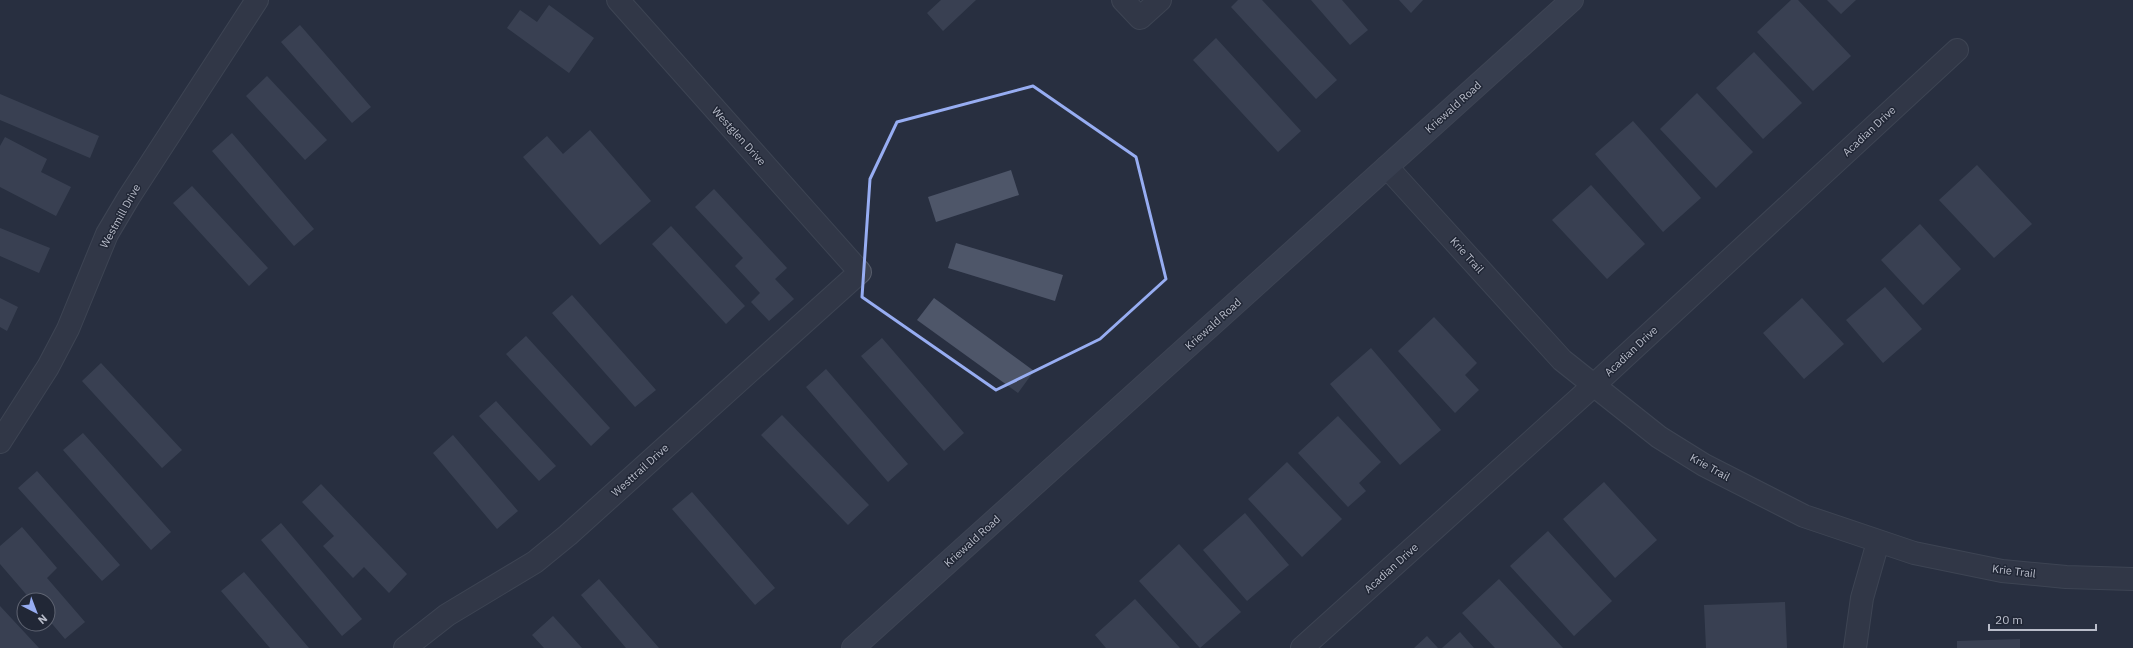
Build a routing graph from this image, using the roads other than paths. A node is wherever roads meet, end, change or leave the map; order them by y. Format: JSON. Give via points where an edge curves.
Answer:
{"nodes":[{"id":1,"x":256,"y":0,"type":"edge"},
{"id":2,"x":618,"y":0,"type":"edge"},
{"id":3,"x":1123,"y":0,"type":"edge"},
{"id":4,"x":1160,"y":0,"type":"edge"},
{"id":5,"x":1572,"y":0,"type":"edge"},
{"id":6,"x":1957,"y":50,"type":"dead end"},
{"id":7,"x":1387,"y":167,"type":"junction"},
{"id":8,"x":860,"y":272,"type":"joint"},
{"id":9,"x":1593,"y":386,"type":"junction"},
{"id":10,"x":0,"y":442,"type":"edge"},
{"id":11,"x":1878,"y":542,"type":"junction"},
{"id":12,"x":2133,"y":579,"type":"edge"},
{"id":13,"x":405,"y":648,"type":"edge"},
{"id":14,"x":853,"y":648,"type":"edge"},
{"id":15,"x":1302,"y":648,"type":"edge"},
{"id":16,"x":1855,"y":648,"type":"edge"}],
"edges":[{"from":1,"to":10,"type":"street","name":"Westmill Drive","via":[[107,234],[65,336]]},
{"from":2,"to":8,"type":"street","name":"Westglen Drive"},
{"from":3,"to":4,"type":"street","via":[[1140,18]]},
{"from":5,"to":7,"type":"street","name":"Kriewald Road"},
{"from":6,"to":9,"type":"street","name":"Acadian Drive"},
{"from":7,"to":9,"type":"street","name":"Krie Trail","via":[[1562,360]]},
{"from":7,"to":14,"type":"street","name":"Kriewald Road"},
{"from":8,"to":13,"type":"street","name":"Westtrail Drive","via":[[568,535],[535,562],[447,615]]},
{"from":9,"to":11,"type":"street","name":"Krie Trail","via":[[1659,437],[1704,465],[1804,516]]},
{"from":9,"to":15,"type":"street","name":"Acadian Drive"},
{"from":11,"to":12,"type":"street","name":"Krie Trail","via":[[1914,553],[2002,571],[2066,577]]},
{"from":11,"to":16,"type":"street","via":[[1862,598]]}]}
